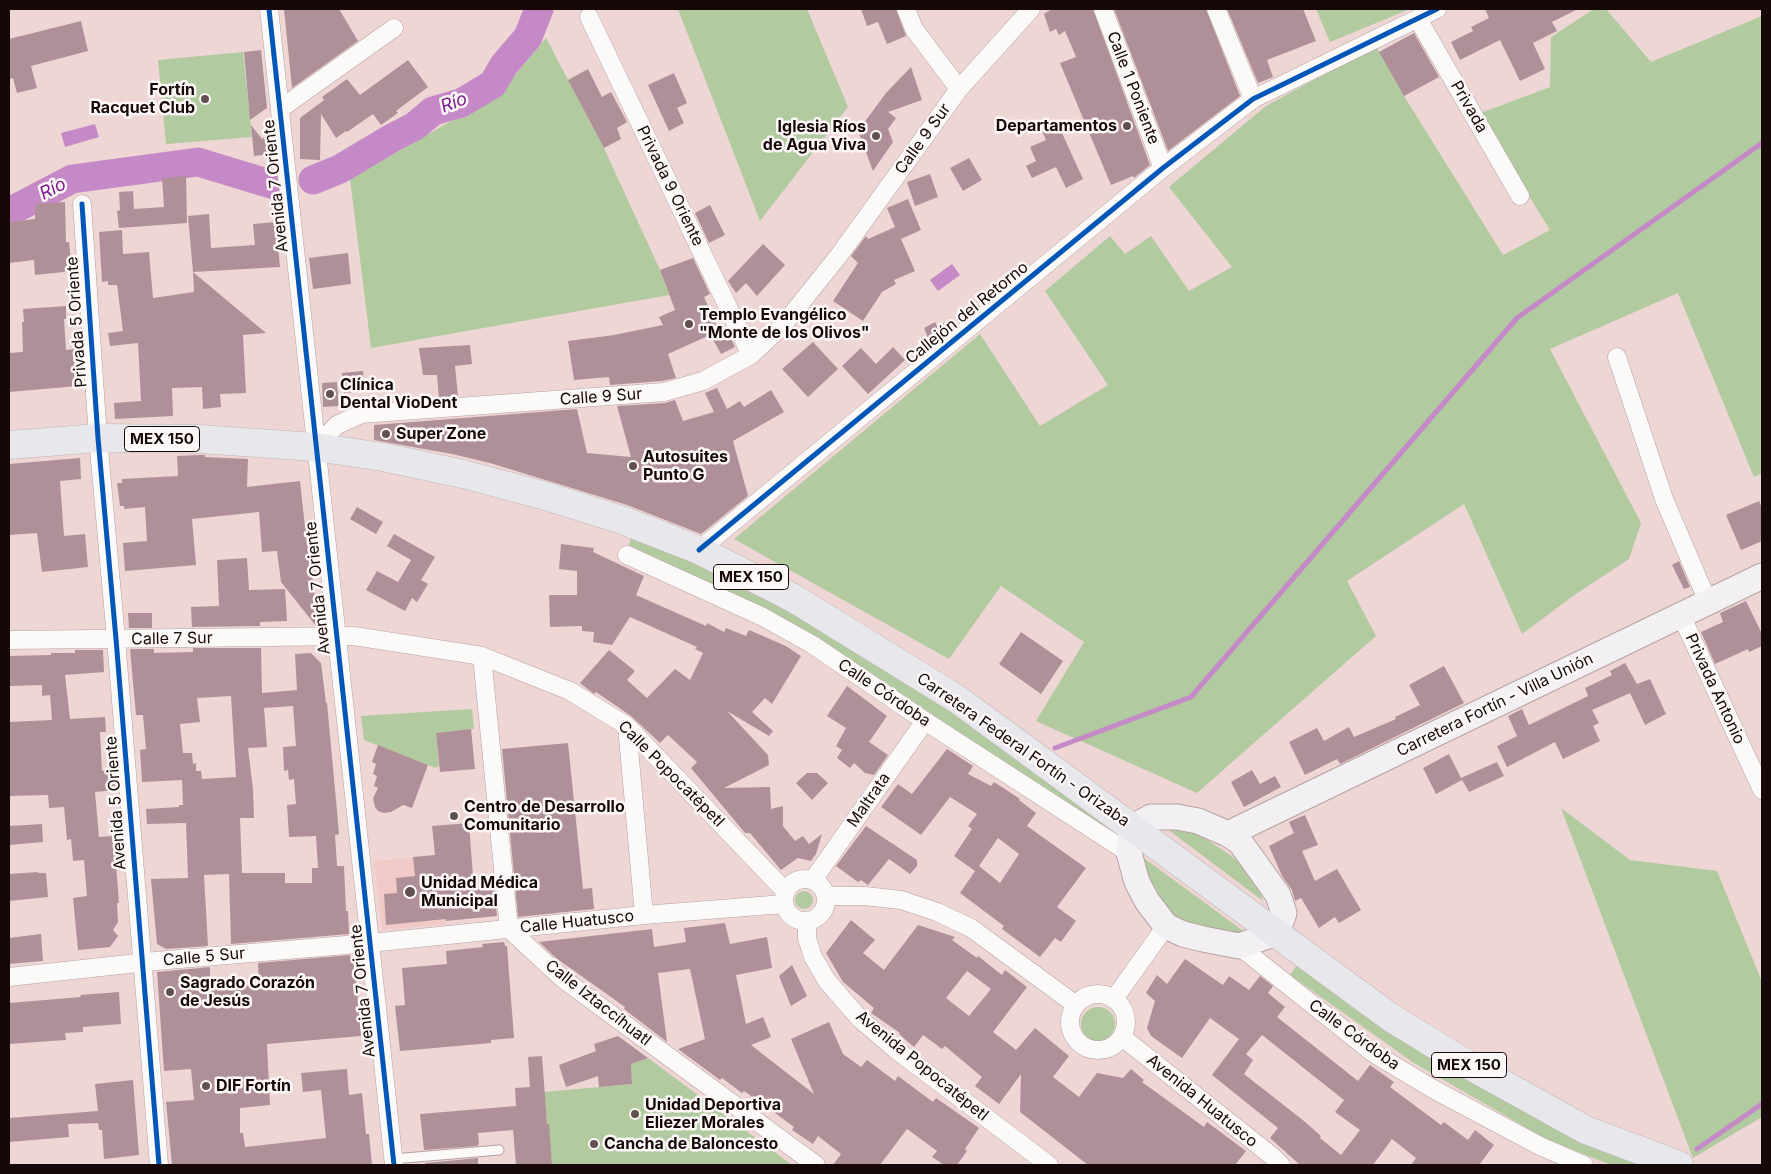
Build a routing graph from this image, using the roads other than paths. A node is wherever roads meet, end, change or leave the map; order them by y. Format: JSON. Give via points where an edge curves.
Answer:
{"nodes":[{"id":1,"x":268,"y":9,"type":"edge"},
{"id":2,"x":906,"y":9,"type":"edge"},
{"id":3,"x":1031,"y":9,"type":"edge"},
{"id":4,"x":1103,"y":9,"type":"edge"},
{"id":5,"x":1216,"y":9,"type":"edge"},
{"id":6,"x":1438,"y":9,"type":"edge"},
{"id":7,"x":589,"y":17,"type":"dead end"},
{"id":8,"x":1418,"y":18,"type":"junction"},
{"id":9,"x":394,"y":28,"type":"dead end"},
{"id":10,"x":959,"y":89,"type":"junction"},
{"id":11,"x":1253,"y":99,"type":"junction"},
{"id":12,"x":280,"y":109,"type":"junction"},
{"id":13,"x":1163,"y":168,"type":"junction"},
{"id":14,"x":1520,"y":196,"type":"dead end"},
{"id":15,"x":82,"y":204,"type":"dead end"},
{"id":16,"x":751,"y":355,"type":"junction"},
{"id":17,"x":1617,"y":357,"type":"dead end"},
{"id":18,"x":98,"y":438,"type":"junction"},
{"id":19,"x":9,"y":445,"type":"edge"},
{"id":20,"x":315,"y":446,"type":"junction"},
{"id":21,"x":699,"y":550,"type":"junction"},
{"id":22,"x":628,"y":555,"type":"dead end"},
{"id":23,"x":1762,"y":576,"type":"edge"},
{"id":24,"x":1708,"y":602,"type":"junction"},
{"id":25,"x":1681,"y":615,"type":"junction"},
{"id":26,"x":336,"y":636,"type":"junction"},
{"id":27,"x":116,"y":639,"type":"junction"},
{"id":28,"x":9,"y":640,"type":"edge"},
{"id":29,"x":482,"y":656,"type":"junction"},
{"id":30,"x":925,"y":721,"type":"junction"},
{"id":31,"x":627,"y":726,"type":"junction"},
{"id":32,"x":1762,"y":790,"type":"edge"},
{"id":33,"x":1133,"y":827,"type":"junction"},
{"id":34,"x":1228,"y":834,"type":"junction"},
{"id":35,"x":1129,"y":853,"type":"junction"},
{"id":36,"x":813,"y":880,"type":"junction"},
{"id":37,"x":827,"y":896,"type":"junction"},
{"id":38,"x":785,"y":898,"type":"junction"},
{"id":39,"x":644,"y":915,"type":"junction"},
{"id":40,"x":807,"y":921,"type":"junction"},
{"id":41,"x":1166,"y":926,"type":"junction"},
{"id":42,"x":509,"y":929,"type":"junction"},
{"id":43,"x":1277,"y":933,"type":"junction"},
{"id":44,"x":370,"y":943,"type":"junction"},
{"id":45,"x":1239,"y":946,"type":"junction"},
{"id":46,"x":142,"y":963,"type":"junction"},
{"id":47,"x":9,"y":977,"type":"edge"},
{"id":48,"x":1114,"y":999,"type":"junction"},
{"id":49,"x":1076,"y":1005,"type":"junction"},
{"id":50,"x":1122,"y":1037,"type":"junction"},
{"id":51,"x":499,"y":1150,"type":"dead end"},
{"id":52,"x":394,"y":1162,"type":"edge"},
{"id":53,"x":159,"y":1165,"type":"edge"},
{"id":54,"x":816,"y":1165,"type":"edge"},
{"id":55,"x":1049,"y":1165,"type":"edge"},
{"id":56,"x":1281,"y":1165,"type":"edge"},
{"id":57,"x":1584,"y":1165,"type":"edge"},
{"id":58,"x":1679,"y":1165,"type":"edge"}],
"edges":[{"from":1,"to":12,"type":"street","name":"Avenida 7 Oriente"},
{"from":2,"to":10,"type":"street","via":[[914,29]]},
{"from":3,"to":10,"type":"street","name":"Calle 9 Sur"},
{"from":4,"to":13,"type":"street","name":"Calle 1 Poniente"},
{"from":5,"to":11,"type":"street"},
{"from":6,"to":8,"type":"street","name":"Callejón del Retorno"},
{"from":7,"to":16,"type":"street","name":"Privada 9 Oriente"},
{"from":8,"to":11,"type":"street","name":"Callejón del Retorno"},
{"from":8,"to":14,"type":"street","name":"Privada"},
{"from":9,"to":12,"type":"street"},
{"from":10,"to":16,"type":"street","name":"Calle 9 Sur","via":[[834,262],[784,324]]},
{"from":11,"to":13,"type":"street","name":"Callejón del Retorno"},
{"from":12,"to":20,"type":"street","name":"Avenida 7 Oriente"},
{"from":13,"to":21,"type":"street","name":"Callejón del Retorno"},
{"from":15,"to":18,"type":"street","name":"Privada 5 Oriente"},
{"from":16,"to":20,"type":"street","name":"Calle 9 Sur","via":[[703,381],[664,392],[361,414],[337,425]]},
{"from":17,"to":24,"type":"street","via":[[1664,499]]},
{"from":18,"to":19,"type":"main road","number":"MEX 150"},
{"from":18,"to":20,"type":"main road","number":"MEX 150","via":[[200,439]]},
{"from":18,"to":27,"type":"street","name":"Avenida 5 Oriente"},
{"from":20,"to":21,"type":"main road","name":"Carretera Federal Fortín - Orizaba","number":"MEX 150","via":[[463,474],[542,495],[622,520]]},
{"from":20,"to":26,"type":"street","name":"Avenida 7 Oriente"},
{"from":21,"to":33,"type":"main road","name":"Carretera Federal Fortín - Orizaba","number":"MEX 150","via":[[795,599],[957,699]]},
{"from":22,"to":30,"type":"street","name":"Calle Córdoba","via":[[763,617],[813,645]]},
{"from":23,"to":24,"type":"main road","name":"Carretera Fortín - Villa Unión"},
{"from":24,"to":25,"type":"main road","name":"Carretera Fortín - Villa Unión"},
{"from":25,"to":32,"type":"street","name":"Privada Antonio"},
{"from":25,"to":34,"type":"main road","name":"Carretera Fortín - Villa Unión"},
{"from":26,"to":27,"type":"street","name":"Calle 7 Sur"},
{"from":26,"to":29,"type":"street","name":"Calle Popocatépetl"},
{"from":26,"to":44,"type":"street","name":"Avenida 7 Oriente"},
{"from":27,"to":28,"type":"street","name":"Calle 7 Sur"},
{"from":27,"to":46,"type":"street","name":"Avenida 5 Oriente"},
{"from":29,"to":31,"type":"street","name":"Calle Popocatépetl","via":[[570,691]]},
{"from":29,"to":42,"type":"street"},
{"from":30,"to":35,"type":"street","name":"Calle Córdoba"},
{"from":30,"to":36,"type":"street","name":"Maltrata"},
{"from":31,"to":38,"type":"street","name":"Calle Popocatépetl"},
{"from":31,"to":39,"type":"street"},
{"from":33,"to":34,"type":"main road","via":[[1152,817],[1177,817],[1198,821]]},
{"from":33,"to":35,"type":"main road"},
{"from":33,"to":43,"type":"main road","name":"Carretera Federal Fortín - Orizaba","number":"MEX 150"},
{"from":34,"to":43,"type":"main road","via":[[1240,842],[1278,895],[1284,913]]},
{"from":35,"to":41,"type":"main road","via":[[1137,882]]},
{"from":36,"to":37,"type":"street","via":[[822,886]]},
{"from":36,"to":38,"type":"street","via":[[806,878],[794,882]]},
{"from":37,"to":40,"type":"street","via":[[820,916]]},
{"from":37,"to":49,"type":"street","via":[[901,900],[937,912],[971,928]]},
{"from":38,"to":39,"type":"street","name":"Calle Huatusco"},
{"from":38,"to":40,"type":"street","via":[[786,910],[795,919]]},
{"from":39,"to":42,"type":"street","name":"Calle Huatusco"},
{"from":40,"to":55,"type":"street","name":"Avenida Popocatépetl","via":[[807,938],[813,958],[827,981],[860,1020]]},
{"from":41,"to":45,"type":"main road","via":[[1183,934]]},
{"from":41,"to":48,"type":"street"},
{"from":42,"to":44,"type":"street","name":"Calle Huatusco"},
{"from":42,"to":54,"type":"street","name":"Calle Iztaccíhuatl","via":[[563,979]]},
{"from":43,"to":45,"type":"main road"},
{"from":43,"to":58,"type":"main road","name":"Carretera Federal Fortín - Orizaba","number":"MEX 150","via":[[1390,1017],[1465,1063],[1586,1130]]},
{"from":44,"to":46,"type":"street","name":"Calle 5 Sur"},
{"from":44,"to":52,"type":"street","name":"Avenida 7 Oriente"},
{"from":45,"to":57,"type":"street","name":"Calle Córdoba","via":[[1373,1053],[1540,1146]]},
{"from":46,"to":47,"type":"street","name":"Calle 5 Sur"},
{"from":46,"to":53,"type":"street","name":"Avenida 5 Oriente"},
{"from":48,"to":49,"type":"street","via":[[1106,995],[1090,996]]},
{"from":48,"to":50,"type":"street","via":[[1120,1004],[1126,1020]]},
{"from":49,"to":50,"type":"street","via":[[1070,1022],[1082,1046],[1100,1050],[1109,1048]]},
{"from":50,"to":56,"type":"street","name":"Avenida Huatusco"},
{"from":51,"to":52,"type":"lane"}]}
